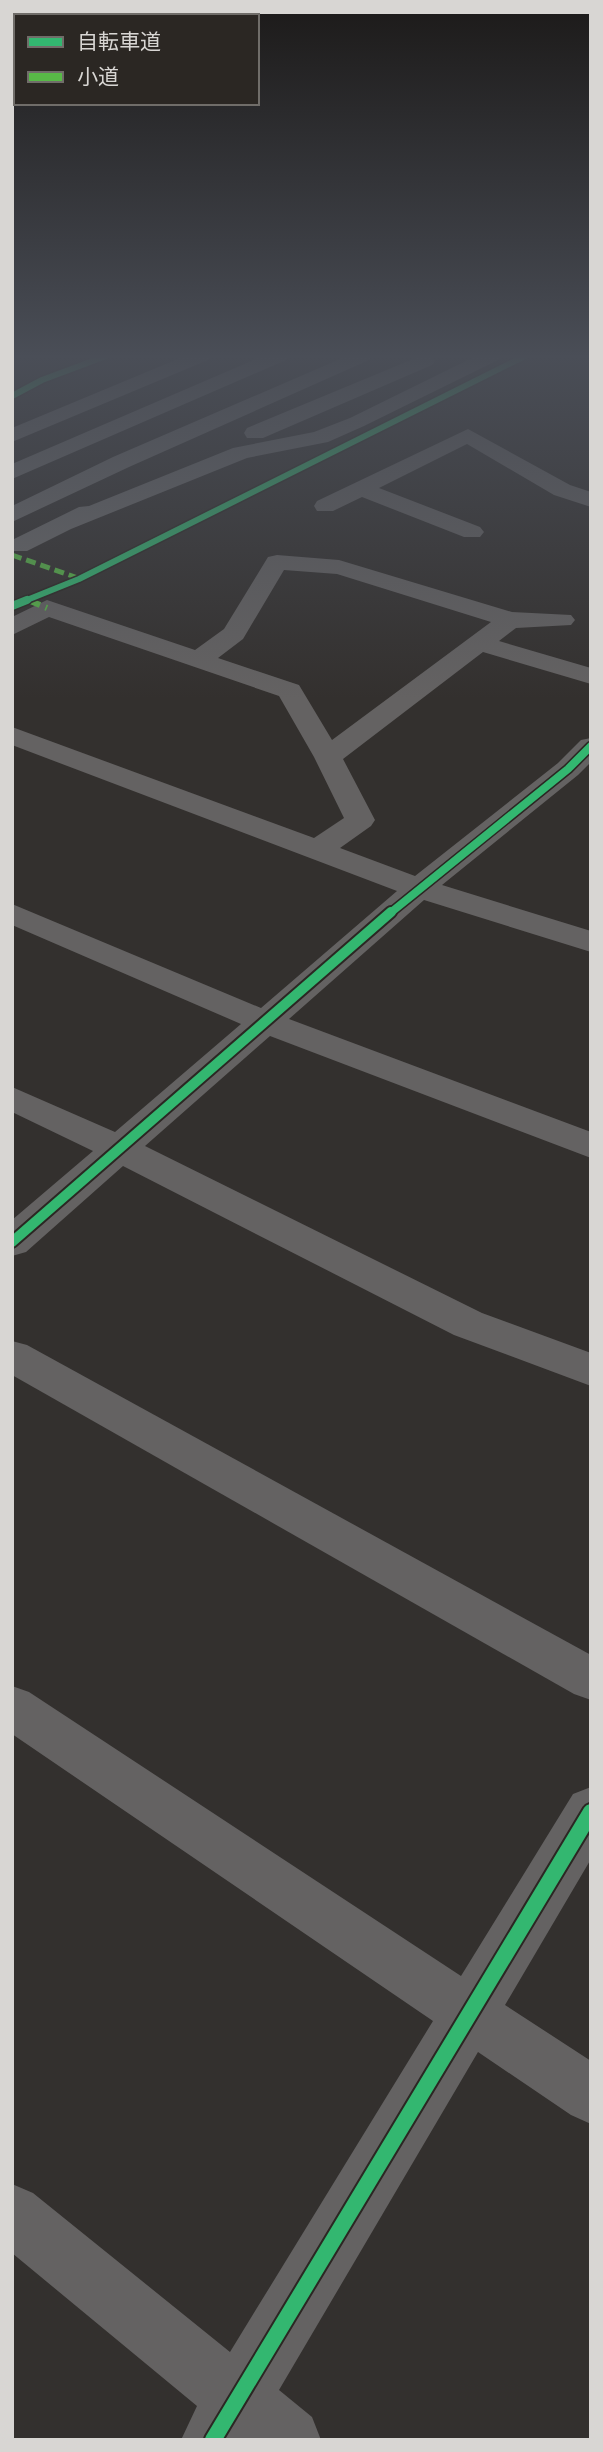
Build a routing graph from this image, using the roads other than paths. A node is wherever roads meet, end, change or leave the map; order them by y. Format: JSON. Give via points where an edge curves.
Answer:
{"nodes":[{"id":1,"x":104,"y":470,"type":"edge"},
{"id":2,"x":174,"y":470,"type":"edge"},
{"id":3,"x":198,"y":470,"type":"edge"},
{"id":4,"x":396,"y":470,"type":"edge"},
{"id":5,"x":529,"y":470,"type":"edge"},
{"id":6,"x":360,"y":488,"type":"junction"},
{"id":7,"x":591,"y":500,"type":"edge"},
{"id":8,"x":325,"y":506,"type":"dead end"},
{"id":9,"x":12,"y":515,"type":"edge"},
{"id":10,"x":472,"y":521,"type":"dead end"},
{"id":11,"x":63,"y":524,"type":"junction"},
{"id":12,"x":19,"y":546,"type":"dead end"},
{"id":13,"x":510,"y":620,"type":"junction"},
{"id":14,"x":562,"y":620,"type":"dead end"},
{"id":15,"x":12,"y":627,"type":"edge"},
{"id":16,"x":479,"y":643,"type":"junction"},
{"id":17,"x":199,"y":659,"type":"junction"},
{"id":18,"x":591,"y":676,"type":"edge"},
{"id":19,"x":12,"y":735,"type":"edge"},
{"id":20,"x":591,"y":746,"type":"edge"},
{"id":21,"x":328,"y":757,"type":"junction"},
{"id":22,"x":317,"y":850,"type":"junction"},
{"id":23,"x":419,"y":888,"type":"junction"},
{"id":24,"x":12,"y":913,"type":"edge"},
{"id":25,"x":591,"y":942,"type":"edge"},
{"id":26,"x":265,"y":1022,"type":"junction"},
{"id":27,"x":12,"y":1098,"type":"edge"},
{"id":28,"x":591,"y":1146,"type":"edge"},
{"id":29,"x":120,"y":1149,"type":"junction"},
{"id":30,"x":12,"y":1242,"type":"edge"},
{"id":31,"x":12,"y":1356,"type":"edge"},
{"id":32,"x":591,"y":1370,"type":"edge"},
{"id":33,"x":591,"y":1679,"type":"edge"},
{"id":34,"x":12,"y":1707,"type":"edge"},
{"id":35,"x":591,"y":1811,"type":"edge"},
{"id":36,"x":469,"y":2014,"type":"junction"},
{"id":37,"x":591,"y":2095,"type":"edge"},
{"id":38,"x":12,"y":2214,"type":"edge"},
{"id":39,"x":225,"y":2419,"type":"edge"},
{"id":40,"x":289,"y":2440,"type":"edge"}],
"edges":[{"from":1,"to":9,"type":"highway"},
{"from":2,"to":11,"type":"highway"},
{"from":3,"to":11,"type":"highway"},
{"from":4,"to":6,"type":"street"},
{"from":5,"to":7,"type":"street"},
{"from":6,"to":8,"type":"street"},
{"from":6,"to":10,"type":"street","via":[[447,522]]},
{"from":11,"to":12,"type":"highway"},
{"from":13,"to":14,"type":"street"},
{"from":13,"to":16,"type":"street"},
{"from":13,"to":17,"type":"street","via":[[340,567],[277,562],[234,634]]},
{"from":15,"to":17,"type":"street","via":[[47,608]]},
{"from":16,"to":18,"type":"street"},
{"from":16,"to":21,"type":"street"},
{"from":17,"to":21,"type":"street","via":[[289,691]]},
{"from":19,"to":22,"type":"street"},
{"from":20,"to":23,"type":"street"},
{"from":21,"to":22,"type":"street","via":[[360,820]]},
{"from":22,"to":23,"type":"street"},
{"from":23,"to":25,"type":"street"},
{"from":23,"to":26,"type":"street"},
{"from":24,"to":26,"type":"street"},
{"from":26,"to":28,"type":"street"},
{"from":26,"to":29,"type":"street"},
{"from":27,"to":29,"type":"street"},
{"from":29,"to":30,"type":"street"},
{"from":29,"to":32,"type":"street","via":[[468,1324]]},
{"from":31,"to":33,"type":"street"},
{"from":34,"to":36,"type":"street"},
{"from":35,"to":36,"type":"street"},
{"from":36,"to":37,"type":"street"},
{"from":36,"to":39,"type":"street"},
{"from":38,"to":39,"type":"street"},
{"from":39,"to":40,"type":"street"}]}
